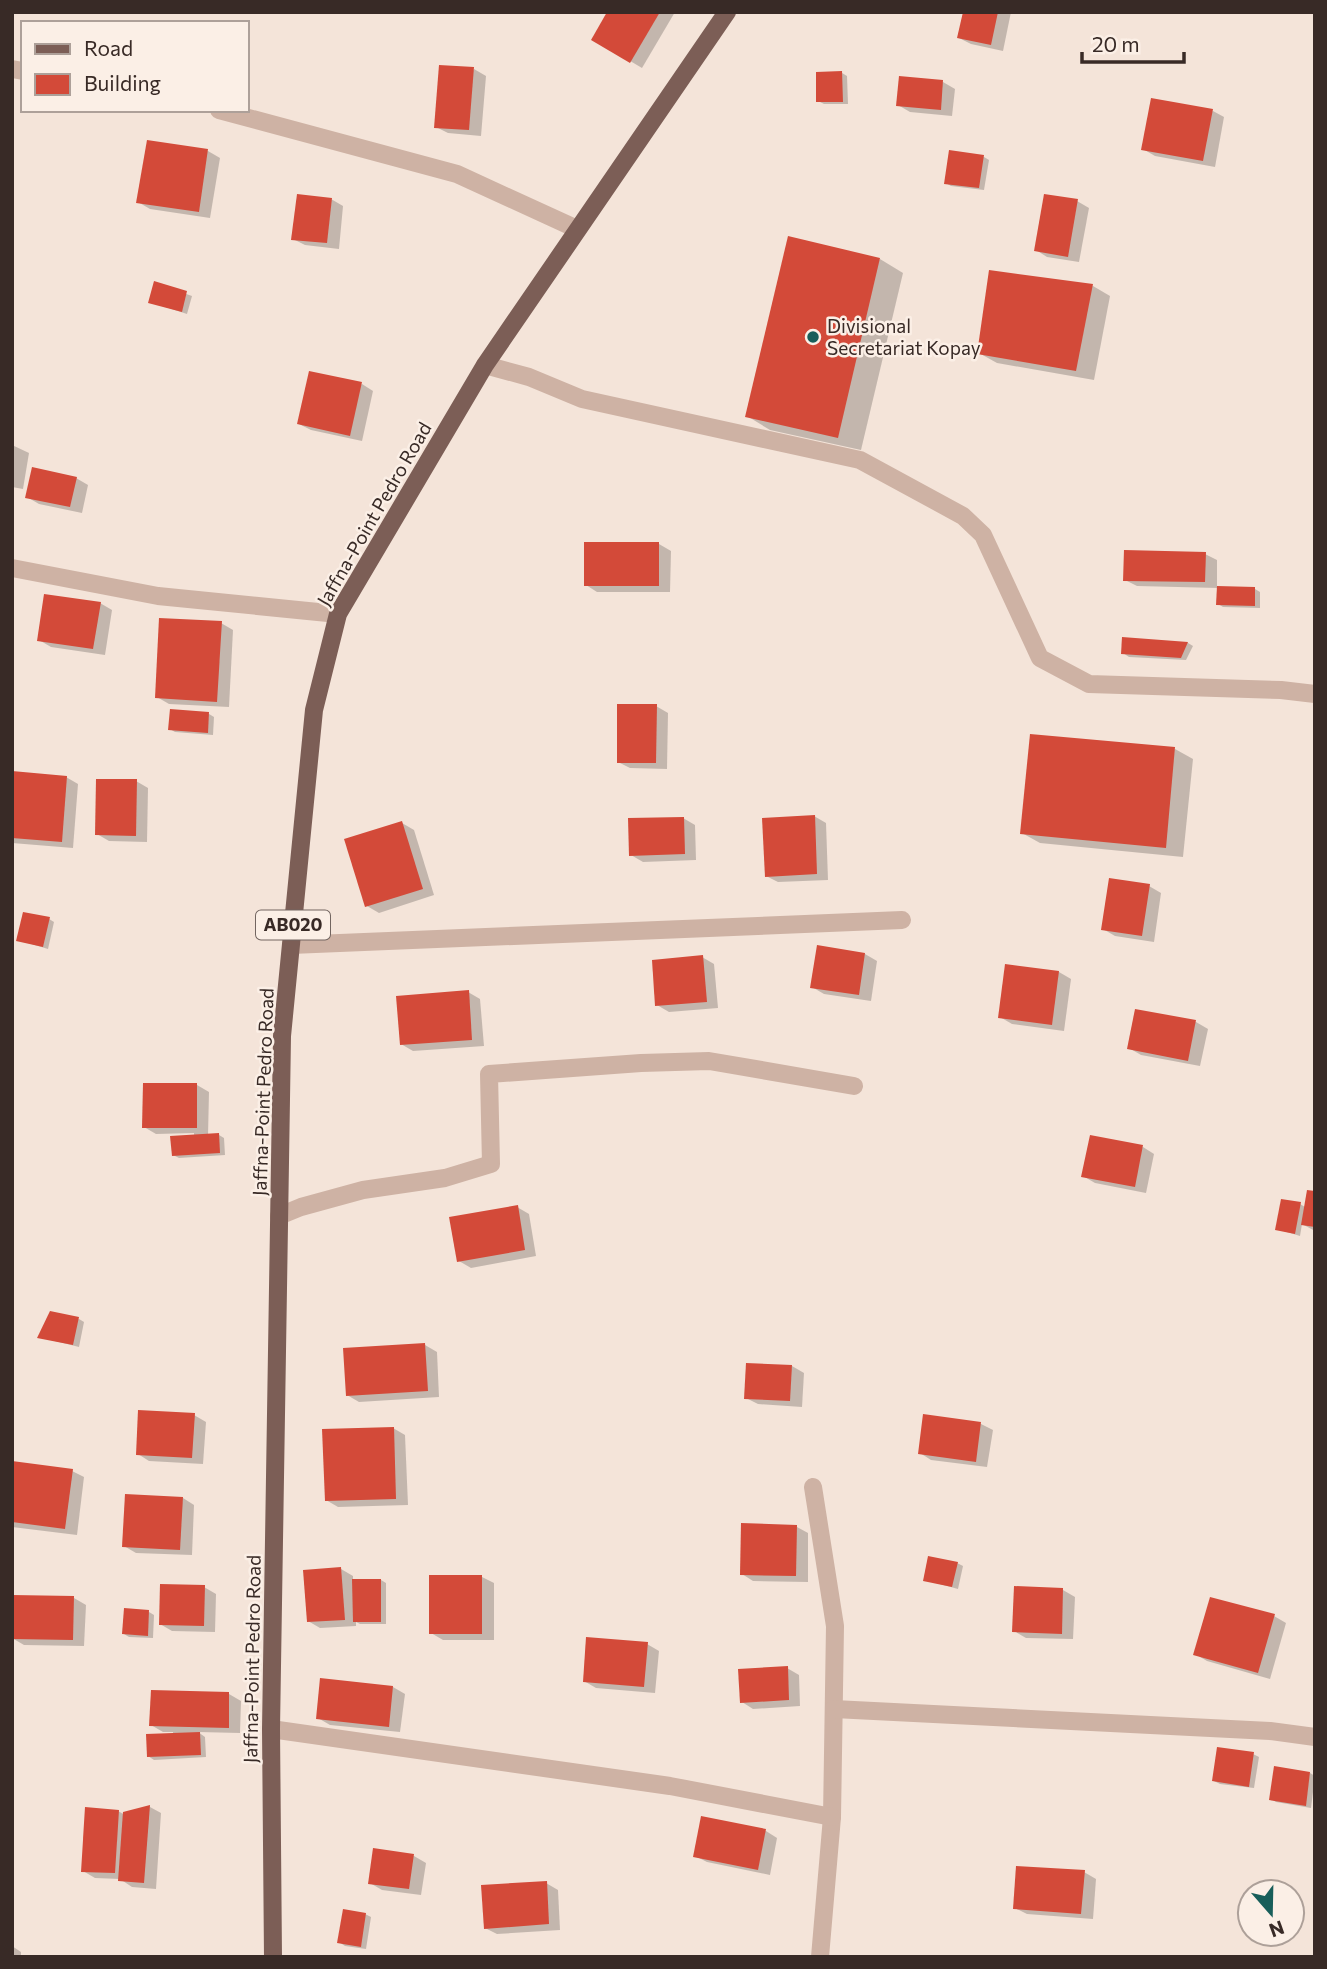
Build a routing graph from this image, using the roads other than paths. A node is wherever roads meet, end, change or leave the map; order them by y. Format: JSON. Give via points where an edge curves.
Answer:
{"nodes":[{"id":1,"x":727,"y":12,"type":"edge"},
{"id":2,"x":226,"y":112,"type":"edge"},
{"id":3,"x":576,"y":229,"type":"junction"},
{"id":4,"x":485,"y":365,"type":"junction"},
{"id":5,"x":12,"y":569,"type":"edge"},
{"id":6,"x":338,"y":614,"type":"junction"},
{"id":7,"x":1315,"y":694,"type":"edge"},
{"id":8,"x":902,"y":920,"type":"dead end"},
{"id":9,"x":291,"y":945,"type":"junction"},
{"id":10,"x":854,"y":1086,"type":"dead end"},
{"id":11,"x":279,"y":1216,"type":"junction"},
{"id":12,"x":813,"y":1488,"type":"dead end"},
{"id":13,"x":834,"y":1709,"type":"junction"},
{"id":14,"x":271,"y":1729,"type":"junction"},
{"id":15,"x":1315,"y":1737,"type":"edge"},
{"id":16,"x":832,"y":1817,"type":"junction"},
{"id":17,"x":273,"y":1957,"type":"edge"},
{"id":18,"x":820,"y":1957,"type":"edge"}],
"edges":[{"from":1,"to":3,"type":"main road","name":"Jaffna-Point Pedro Road","number":"AB020"},
{"from":2,"to":3,"type":"street","via":[[457,174]]},
{"from":3,"to":4,"type":"main road","name":"Jaffna-Point Pedro Road","number":"AB020"},
{"from":4,"to":6,"type":"main road","name":"Jaffna-Point Pedro Road","number":"AB020"},
{"from":4,"to":7,"type":"street","via":[[582,399],[860,460],[963,516],[983,535],[1040,658],[1089,684]]},
{"from":5,"to":6,"type":"street","via":[[158,596]]},
{"from":6,"to":9,"type":"main road","name":"Jaffna-Point Pedro Road","number":"AB020","via":[[314,710]]},
{"from":8,"to":9,"type":"street"},
{"from":9,"to":11,"type":"main road","name":"Jaffna-Point Pedro Road","number":"AB020","via":[[282,1036]]},
{"from":10,"to":11,"type":"street","via":[[709,1061],[489,1074],[491,1164],[445,1178],[363,1190]]},
{"from":11,"to":14,"type":"main road","name":"Jaffna-Point Pedro Road","number":"AB020"},
{"from":12,"to":13,"type":"street","via":[[835,1626]]},
{"from":13,"to":15,"type":"street"},
{"from":13,"to":16,"type":"street"},
{"from":14,"to":16,"type":"street","via":[[670,1786]]},
{"from":14,"to":17,"type":"main road","name":"Jaffna-Point Pedro Road","number":"AB020"},
{"from":16,"to":18,"type":"street"}]}
